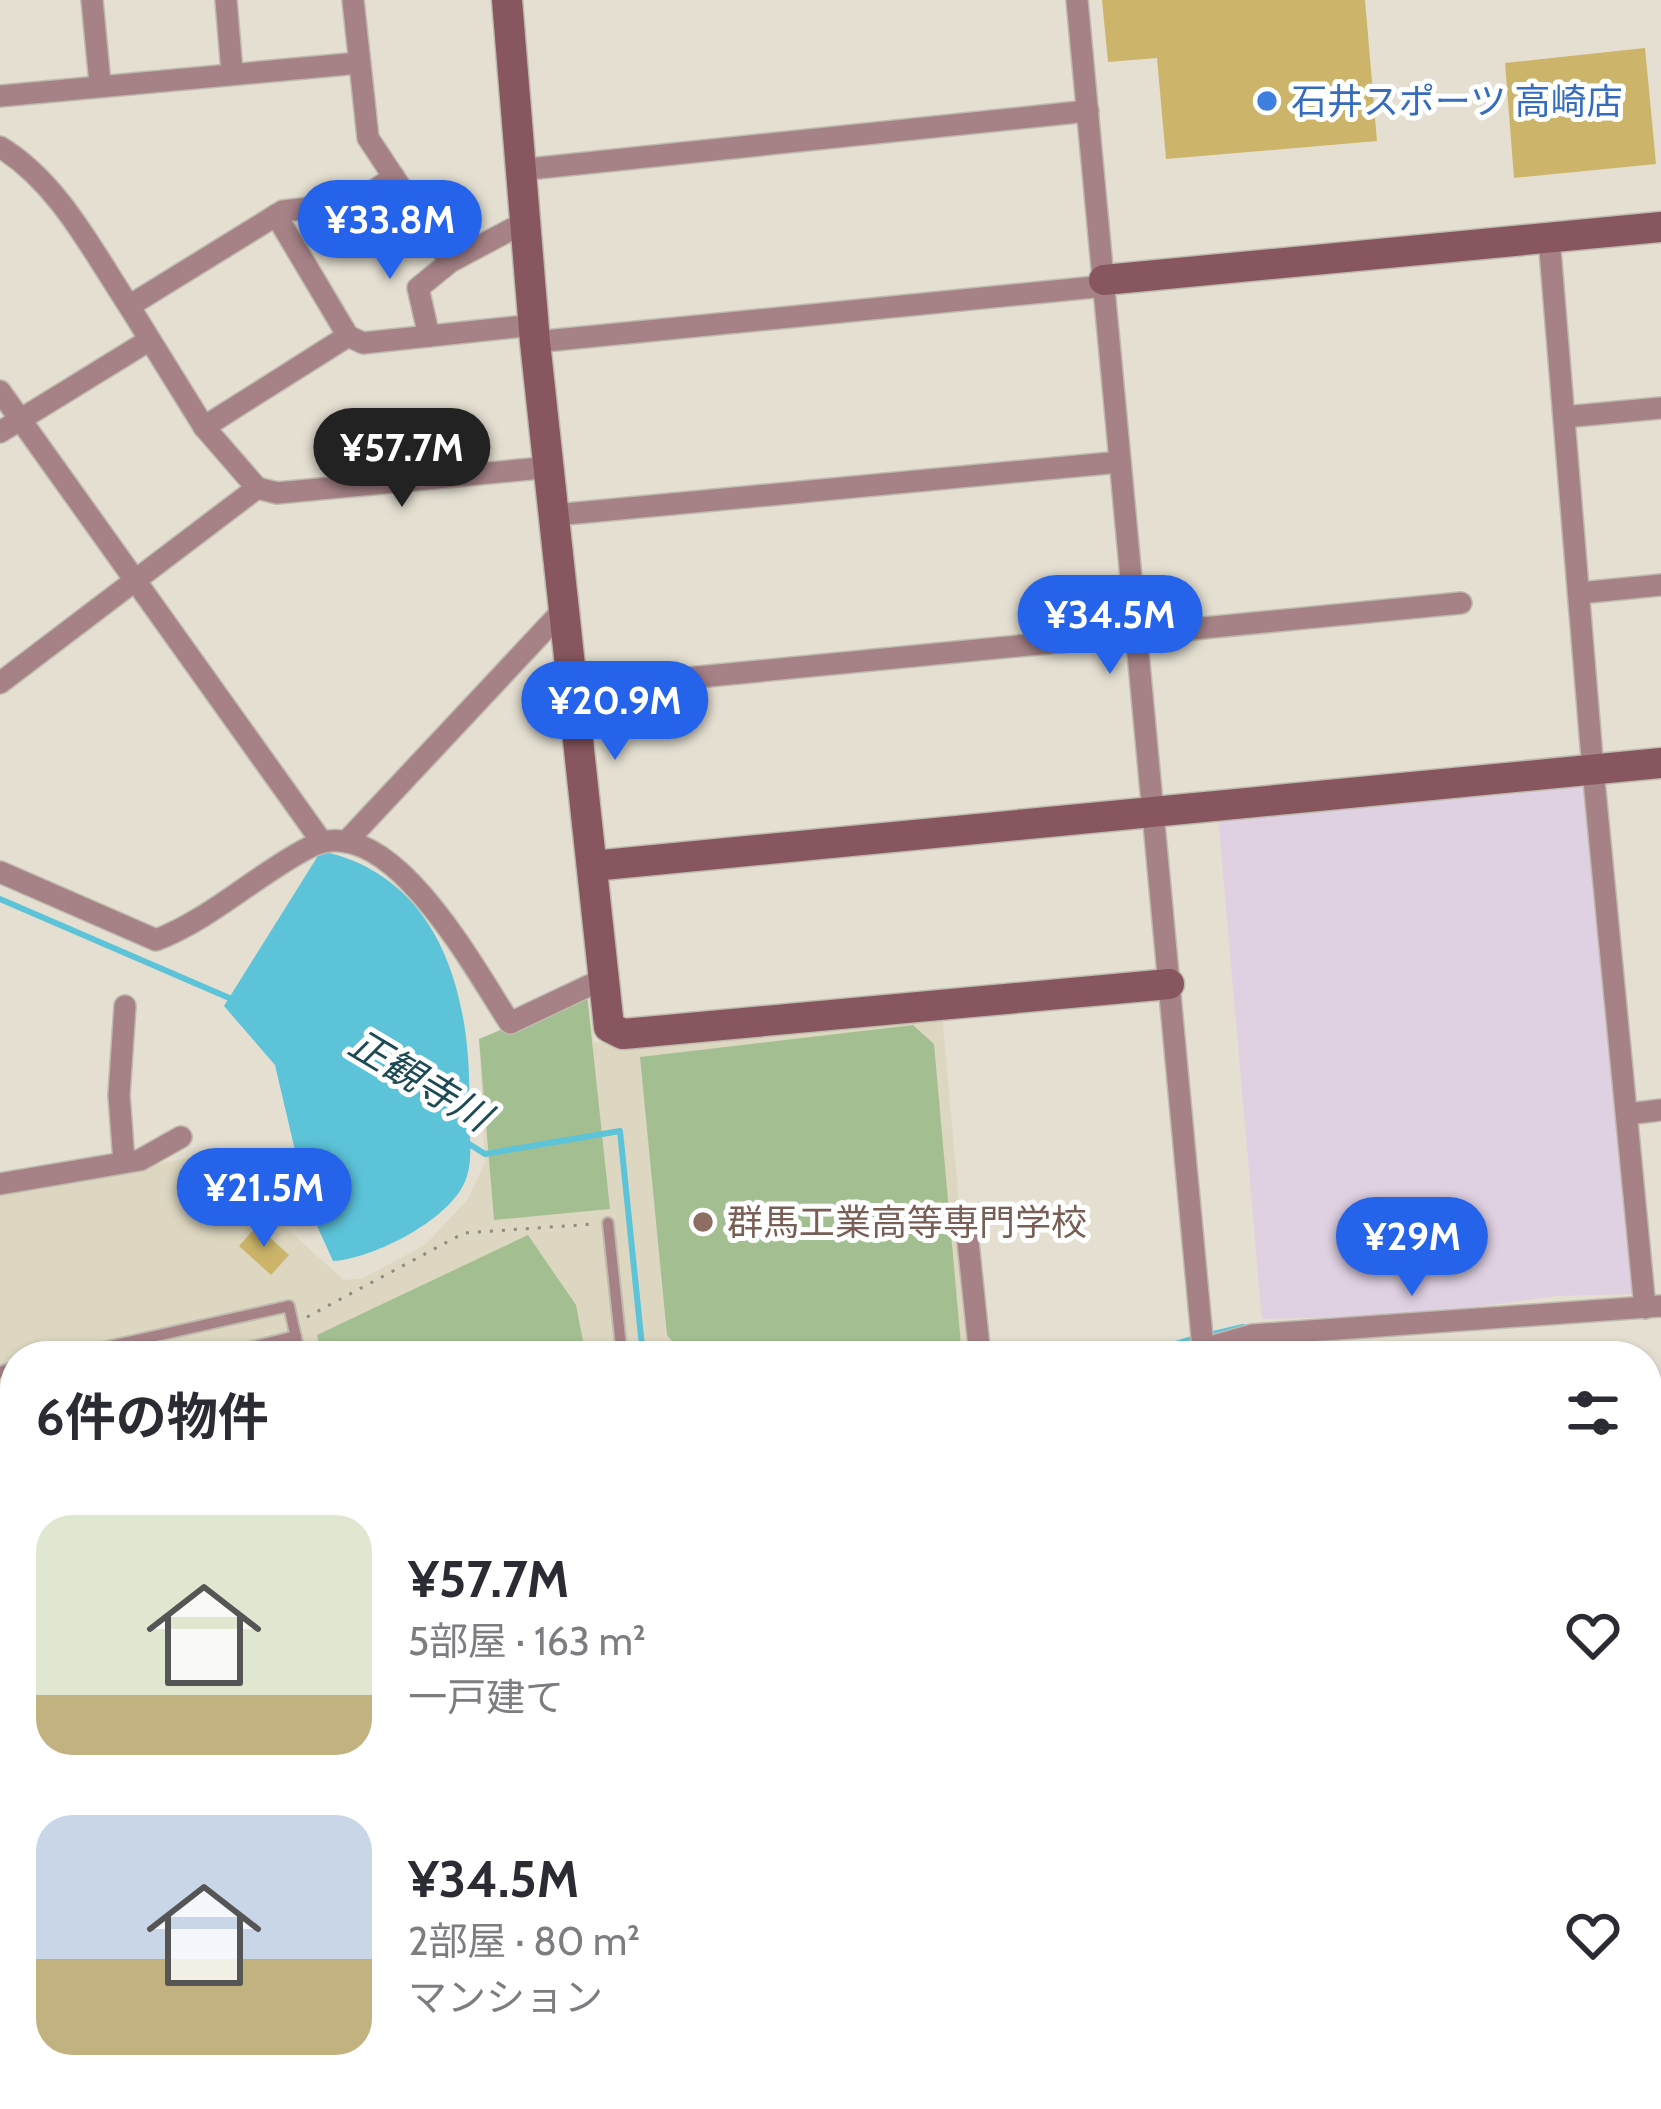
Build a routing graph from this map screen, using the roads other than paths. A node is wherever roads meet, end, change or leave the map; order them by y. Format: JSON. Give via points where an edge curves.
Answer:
{"nodes":[{"id":1,"x":92,"y":0,"type":"edge"},
{"id":2,"x":226,"y":0,"type":"edge"},
{"id":3,"x":353,"y":0,"type":"edge"},
{"id":4,"x":507,"y":0,"type":"edge"},
{"id":5,"x":1077,"y":0,"type":"edge"},
{"id":6,"x":359,"y":63,"type":"junction"},
{"id":7,"x":232,"y":72,"type":"junction"},
{"id":8,"x":100,"y":83,"type":"junction"},
{"id":9,"x":0,"y":96,"type":"edge"},
{"id":10,"x":1088,"y":111,"type":"junction"},
{"id":11,"x":0,"y":147,"type":"edge"},
{"id":12,"x":519,"y":170,"type":"junction"},
{"id":13,"x":394,"y":177,"type":"junction"},
{"id":14,"x":275,"y":215,"type":"junction"},
{"id":15,"x":525,"y":222,"type":"junction"},
{"id":16,"x":1661,"y":227,"type":"edge"},
{"id":17,"x":1550,"y":238,"type":"junction"},
{"id":18,"x":450,"y":262,"type":"junction"},
{"id":19,"x":1105,"y":283,"type":"junction"},
{"id":20,"x":129,"y":306,"type":"junction"},
{"id":21,"x":534,"y":334,"type":"junction"},
{"id":22,"x":349,"y":336,"type":"junction"},
{"id":23,"x":429,"y":336,"type":"junction"},
{"id":24,"x":148,"y":340,"type":"junction"},
{"id":25,"x":0,"y":391,"type":"edge"},
{"id":26,"x":1661,"y":408,"type":"edge"},
{"id":27,"x":1564,"y":417,"type":"junction"},
{"id":28,"x":20,"y":419,"type":"junction"},
{"id":29,"x":204,"y":427,"type":"junction"},
{"id":30,"x":0,"y":432,"type":"edge"},
{"id":31,"x":1120,"y":462,"type":"junction"},
{"id":32,"x":552,"y":467,"type":"junction"},
{"id":33,"x":257,"y":488,"type":"junction"},
{"id":34,"x":555,"y":515,"type":"junction"},
{"id":35,"x":137,"y":584,"type":"junction"},
{"id":36,"x":1661,"y":585,"type":"edge"},
{"id":37,"x":1580,"y":593,"type":"junction"},
{"id":38,"x":1461,"y":603,"type":"dead end"},
{"id":39,"x":566,"y":607,"type":"junction"},
{"id":40,"x":1134,"y":636,"type":"junction"},
{"id":41,"x":0,"y":683,"type":"edge"},
{"id":42,"x":574,"y":689,"type":"junction"},
{"id":43,"x":1661,"y":763,"type":"edge"},
{"id":44,"x":1593,"y":770,"type":"junction"},
{"id":45,"x":1152,"y":811,"type":"junction"},
{"id":46,"x":322,"y":842,"type":"junction"},
{"id":47,"x":346,"y":842,"type":"junction"},
{"id":48,"x":592,"y":866,"type":"junction"},
{"id":49,"x":0,"y":872,"type":"edge"},
{"id":50,"x":601,"y":980,"type":"junction"},
{"id":51,"x":1169,"y":984,"type":"junction"},
{"id":52,"x":125,"y":1006,"type":"dead end"},
{"id":53,"x":1661,"y":1110,"type":"edge"},
{"id":54,"x":1628,"y":1114,"type":"junction"},
{"id":55,"x":181,"y":1137,"type":"dead end"},
{"id":56,"x":124,"y":1162,"type":"junction"},
{"id":57,"x":0,"y":1184,"type":"edge"},
{"id":58,"x":608,"y":1223,"type":"road end"},
{"id":59,"x":966,"y":1223,"type":"dead end"},
{"id":60,"x":1653,"y":1307,"type":"edge"},
{"id":61,"x":294,"y":1330,"type":"junction"},
{"id":62,"x":133,"y":1341,"type":"edge"},
{"id":63,"x":261,"y":1341,"type":"edge"},
{"id":64,"x":297,"y":1341,"type":"edge"},
{"id":65,"x":620,"y":1341,"type":"edge"},
{"id":66,"x":978,"y":1341,"type":"edge"},
{"id":67,"x":1202,"y":1341,"type":"edge"},
{"id":68,"x":1229,"y":1341,"type":"edge"}],
"edges":[{"from":1,"to":8,"type":"street"},
{"from":2,"to":7,"type":"street"},
{"from":3,"to":6,"type":"street"},
{"from":4,"to":12,"type":"street"},
{"from":5,"to":10,"type":"street"},
{"from":6,"to":7,"type":"street"},
{"from":6,"to":13,"type":"street","via":[[368,138]]},
{"from":7,"to":8,"type":"street"},
{"from":8,"to":9,"type":"street"},
{"from":10,"to":12,"type":"street"},
{"from":10,"to":19,"type":"street"},
{"from":11,"to":20,"type":"street","via":[[28,164]]},
{"from":12,"to":15,"type":"street"},
{"from":13,"to":14,"type":"street","via":[[356,203]]},
{"from":13,"to":18,"type":"street"},
{"from":14,"to":20,"type":"street"},
{"from":14,"to":22,"type":"street"},
{"from":15,"to":18,"type":"street"},
{"from":15,"to":21,"type":"street"},
{"from":16,"to":17,"type":"street"},
{"from":17,"to":19,"type":"street"},
{"from":17,"to":27,"type":"street"},
{"from":18,"to":23,"type":"street","via":[[418,288]]},
{"from":19,"to":21,"type":"street"},
{"from":19,"to":31,"type":"street"},
{"from":20,"to":24,"type":"street"},
{"from":21,"to":23,"type":"street"},
{"from":21,"to":32,"type":"street"},
{"from":22,"to":23,"type":"street","via":[[363,343]]},
{"from":22,"to":29,"type":"street"},
{"from":24,"to":28,"type":"street"},
{"from":24,"to":29,"type":"street"},
{"from":25,"to":28,"type":"street"},
{"from":26,"to":27,"type":"street"},
{"from":27,"to":37,"type":"street"},
{"from":28,"to":30,"type":"street"},
{"from":28,"to":35,"type":"street"},
{"from":29,"to":33,"type":"street"},
{"from":31,"to":34,"type":"street"},
{"from":31,"to":40,"type":"street"},
{"from":32,"to":33,"type":"street","via":[[277,493]]},
{"from":32,"to":34,"type":"street"},
{"from":33,"to":35,"type":"street"},
{"from":34,"to":39,"type":"street"},
{"from":35,"to":41,"type":"street"},
{"from":35,"to":46,"type":"street"},
{"from":36,"to":37,"type":"street"},
{"from":37,"to":44,"type":"street"},
{"from":38,"to":40,"type":"street"},
{"from":39,"to":42,"type":"street"},
{"from":39,"to":47,"type":"street"},
{"from":40,"to":42,"type":"street"},
{"from":40,"to":45,"type":"street"},
{"from":42,"to":48,"type":"street"},
{"from":43,"to":44,"type":"street"},
{"from":44,"to":45,"type":"street"},
{"from":44,"to":54,"type":"street"},
{"from":45,"to":48,"type":"street"},
{"from":45,"to":51,"type":"street"},
{"from":46,"to":47,"type":"street"},
{"from":46,"to":49,"type":"street","via":[[156,940]]},
{"from":47,"to":50,"type":"street","via":[[424,893],[510,1023]]},
{"from":48,"to":50,"type":"street"},
{"from":50,"to":51,"type":"street","via":[[609,1027],[623,1034]]},
{"from":51,"to":67,"type":"street"},
{"from":52,"to":56,"type":"street"},
{"from":53,"to":54,"type":"street"},
{"from":54,"to":60,"type":"street"},
{"from":55,"to":56,"type":"street"},
{"from":56,"to":57,"type":"street"},
{"from":58,"to":65,"type":"lane"},
{"from":59,"to":66,"type":"street"},
{"from":60,"to":68,"type":"street"},
{"from":61,"to":62,"type":"lane","via":[[289,1306]]},
{"from":61,"to":63,"type":"lane"},
{"from":61,"to":64,"type":"lane"}]}
